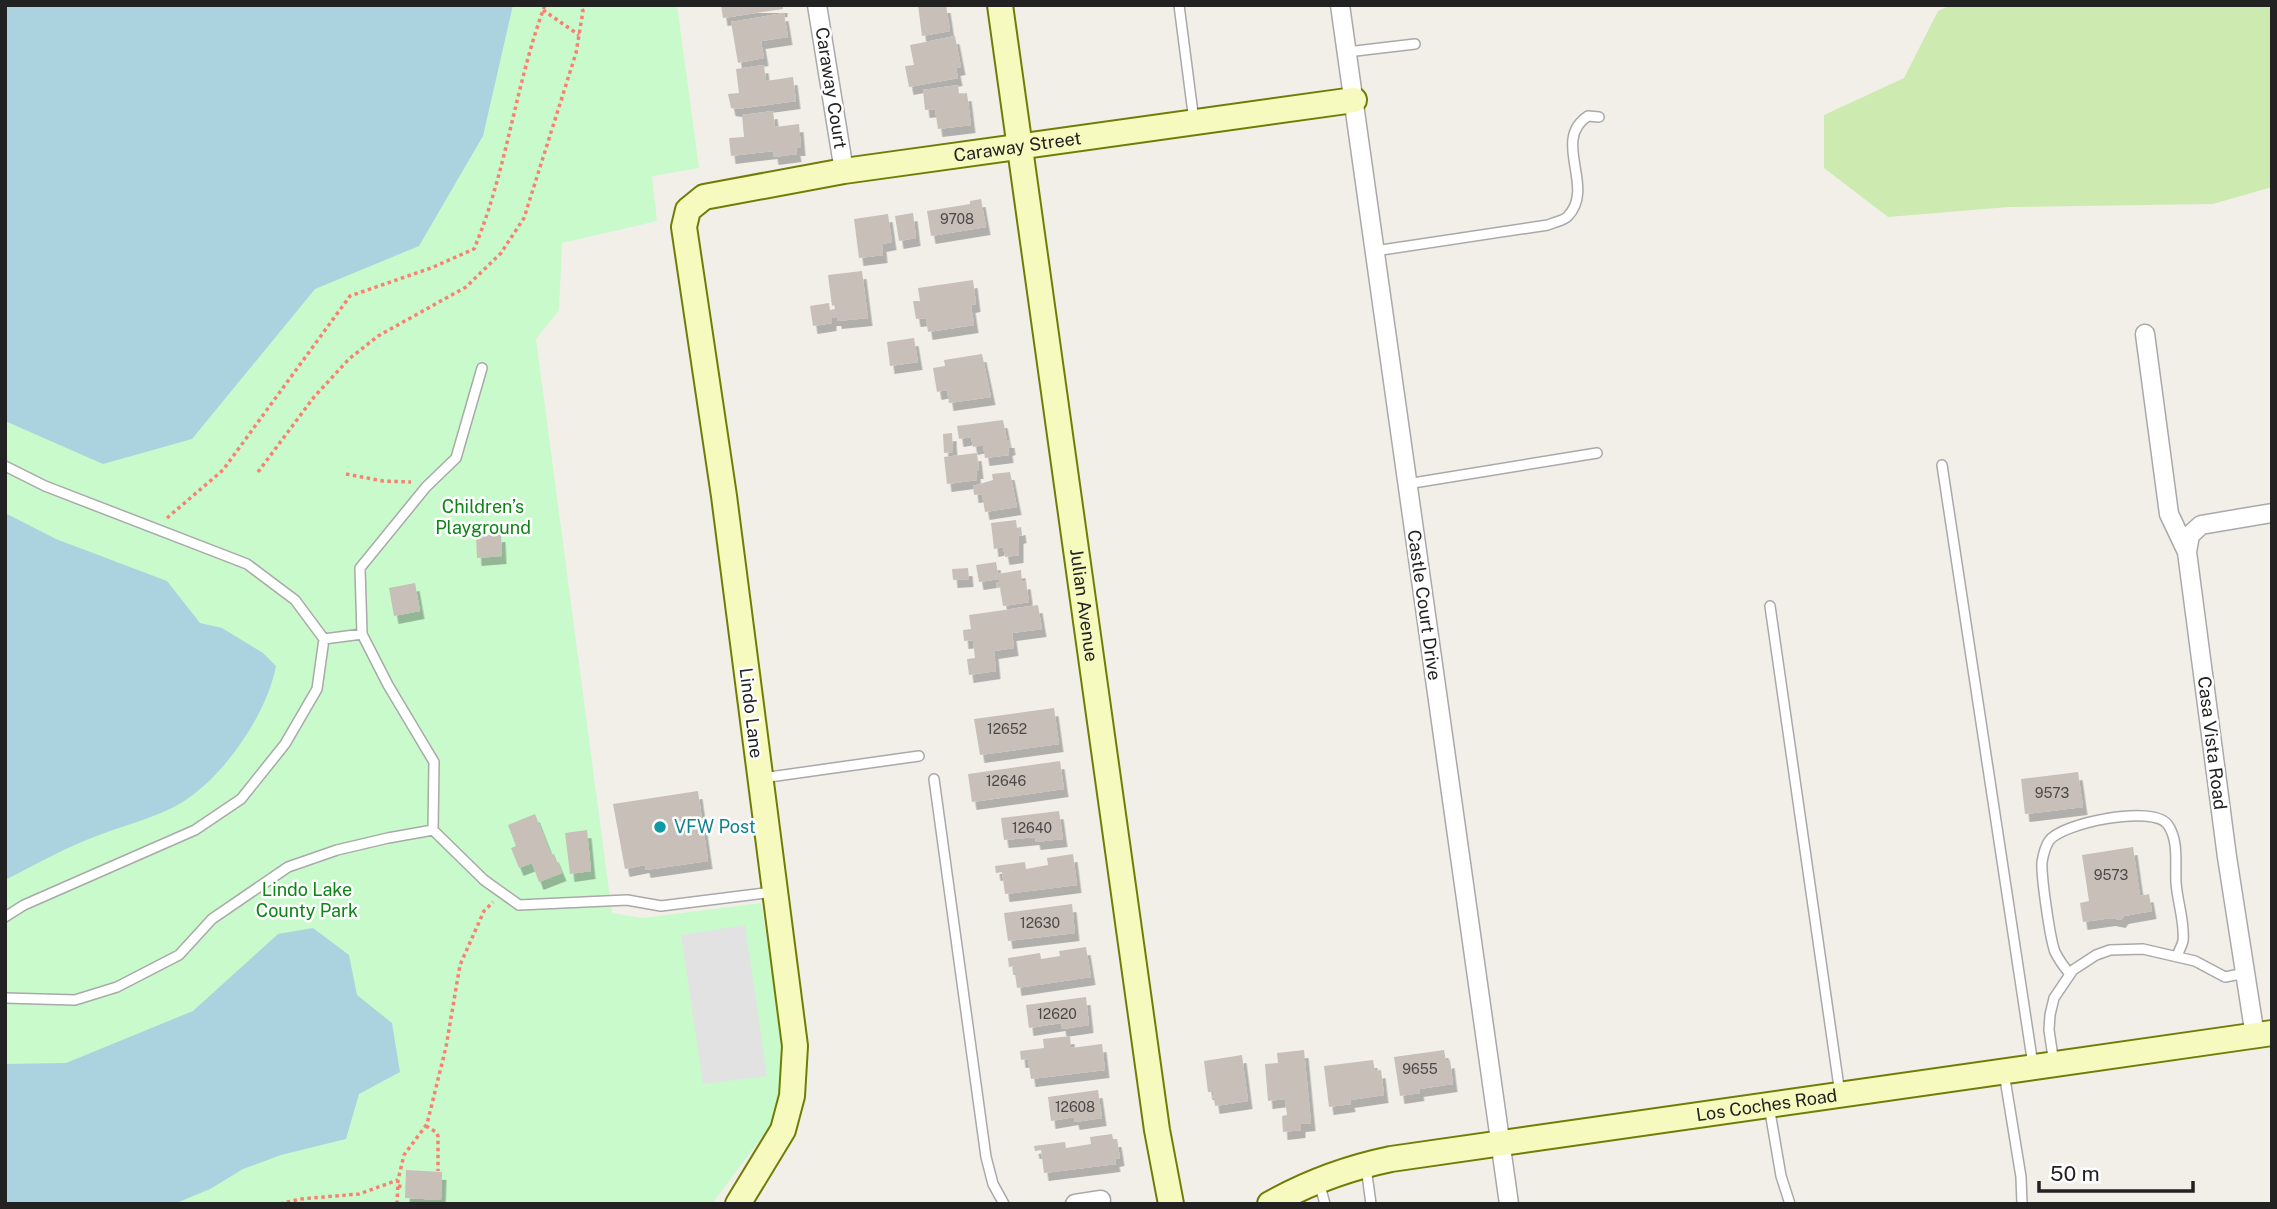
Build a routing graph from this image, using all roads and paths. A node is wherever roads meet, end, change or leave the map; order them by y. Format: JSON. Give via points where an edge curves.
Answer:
{"nodes":[{"id":1,"x":581,"y":5,"type":"edge"},
{"id":2,"x":817,"y":5,"type":"edge"},
{"id":3,"x":1000,"y":5,"type":"edge"},
{"id":4,"x":1179,"y":5,"type":"edge"},
{"id":5,"x":1340,"y":5,"type":"edge"},
{"id":6,"x":544,"y":8,"type":"edge"},
{"id":7,"x":579,"y":35,"type":"junction"},
{"id":8,"x":1415,"y":44,"type":"dead end"},
{"id":9,"x":1347,"y":52,"type":"junction"},
{"id":10,"x":1354,"y":100,"type":"junction"},
{"id":11,"x":1599,"y":117,"type":"dead end"},
{"id":12,"x":1194,"y":123,"type":"junction"},
{"id":13,"x":1020,"y":148,"type":"junction"},
{"id":14,"x":844,"y":171,"type":"junction"},
{"id":15,"x":688,"y":210,"type":"joint"},
{"id":16,"x":1375,"y":251,"type":"junction"},
{"id":17,"x":2146,"y":334,"type":"dead end"},
{"id":18,"x":482,"y":368,"type":"dead end"},
{"id":19,"x":1597,"y":453,"type":"dead end"},
{"id":20,"x":1942,"y":465,"type":"dead end"},
{"id":21,"x":5,"y":466,"type":"edge"},
{"id":22,"x":258,"y":472,"type":"dead end"},
{"id":23,"x":346,"y":474,"type":"dead end"},
{"id":24,"x":1407,"y":484,"type":"junction"},
{"id":25,"x":426,"y":487,"type":"junction"},
{"id":26,"x":2272,"y":513,"type":"edge"},
{"id":27,"x":154,"y":528,"type":"junction"},
{"id":28,"x":2187,"y":552,"type":"junction"},
{"id":29,"x":1770,"y":606,"type":"dead end"},
{"id":30,"x":362,"y":634,"type":"junction"},
{"id":31,"x":324,"y":639,"type":"junction"},
{"id":32,"x":919,"y":756,"type":"dead end"},
{"id":33,"x":760,"y":778,"type":"junction"},
{"id":34,"x":934,"y":779,"type":"dead end"},
{"id":35,"x":433,"y":830,"type":"junction"},
{"id":36,"x":501,"y":892,"type":"junction"},
{"id":37,"x":775,"y":892,"type":"junction"},
{"id":38,"x":5,"y":917,"type":"edge"},
{"id":39,"x":2178,"y":956,"type":"junction"},
{"id":40,"x":2246,"y":973,"type":"junction"},
{"id":41,"x":2070,"y":974,"type":"junction"},
{"id":42,"x":5,"y":998,"type":"edge"},
{"id":43,"x":2263,"y":1034,"type":"edge"},
{"id":44,"x":2043,"y":1066,"type":"junction"},
{"id":45,"x":2004,"y":1072,"type":"junction"},
{"id":46,"x":1841,"y":1096,"type":"junction"},
{"id":47,"x":1769,"y":1105,"type":"junction"},
{"id":48,"x":426,"y":1126,"type":"junction"},
{"id":49,"x":1500,"y":1143,"type":"junction"},
{"id":50,"x":1366,"y":1164,"type":"junction"},
{"id":51,"x":438,"y":1171,"type":"dead end"},
{"id":52,"x":1318,"y":1179,"type":"junction"},
{"id":53,"x":398,"y":1180,"type":"junction"},
{"id":54,"x":398,"y":1186,"type":"junction"},
{"id":55,"x":405,"y":1186,"type":"dead end"},
{"id":56,"x":1101,"y":1199,"type":"dead end"},
{"id":57,"x":280,"y":1204,"type":"edge"},
{"id":58,"x":397,"y":1204,"type":"edge"},
{"id":59,"x":738,"y":1204,"type":"edge"},
{"id":60,"x":1004,"y":1204,"type":"edge"},
{"id":61,"x":1075,"y":1204,"type":"edge"},
{"id":62,"x":1171,"y":1204,"type":"edge"},
{"id":63,"x":1270,"y":1204,"type":"edge"},
{"id":64,"x":1325,"y":1204,"type":"edge"},
{"id":65,"x":1371,"y":1204,"type":"edge"},
{"id":66,"x":1509,"y":1204,"type":"edge"},
{"id":67,"x":1790,"y":1204,"type":"edge"},
{"id":68,"x":2022,"y":1204,"type":"edge"}],
"edges":[{"from":1,"to":7,"type":"path"},
{"from":2,"to":14,"type":"street","name":"Caraway Court"},
{"from":3,"to":13,"type":"main road","name":"Julian Avenue"},
{"from":4,"to":12,"type":"lane"},
{"from":5,"to":9,"type":"street","name":"Castle Court Drive"},
{"from":6,"to":7,"type":"path"},
{"from":6,"to":27,"type":"path","via":[[531,42],[487,219],[474,249],[350,296],[223,470]]},
{"from":7,"to":22,"type":"path","via":[[524,218],[500,253],[466,287],[378,336],[349,359]]},
{"from":8,"to":9,"type":"lane"},
{"from":9,"to":10,"type":"street","name":"Castle Court Drive"},
{"from":10,"to":12,"type":"main road","name":"Caraway Street"},
{"from":10,"to":16,"type":"street","name":"Castle Court Drive"},
{"from":11,"to":16,"type":"lane","via":[[1588,116],[1577,123],[1572,136],[1578,200],[1567,218],[1548,225]]},
{"from":12,"to":13,"type":"main road","name":"Caraway Street"},
{"from":13,"to":14,"type":"main road","name":"Caraway Street"},
{"from":13,"to":62,"type":"main road","name":"Julian Avenue"},
{"from":14,"to":15,"type":"main road","name":"Caraway Street","via":[[704,197]]},
{"from":15,"to":33,"type":"main road","name":"Lindo Lane","via":[[684,227]]},
{"from":16,"to":24,"type":"street","name":"Castle Court Drive"},
{"from":17,"to":28,"type":"street","name":"Casa Vista Road","via":[[2169,514]]},
{"from":18,"to":25,"type":"lane","via":[[456,458]]},
{"from":19,"to":24,"type":"lane"},
{"from":20,"to":44,"type":"lane"},
{"from":21,"to":27,"type":"lane"},
{"from":23,"to":25,"type":"path"},
{"from":24,"to":49,"type":"street","name":"Castle Court Drive"},
{"from":25,"to":30,"type":"lane","via":[[360,568]]},
{"from":26,"to":28,"type":"street","via":[[2201,525],[2190,535]]},
{"from":27,"to":31,"type":"lane","via":[[247,564],[295,600]]},
{"from":28,"to":40,"type":"street","name":"Casa Vista Road"},
{"from":29,"to":46,"type":"lane"},
{"from":30,"to":31,"type":"lane"},
{"from":30,"to":35,"type":"lane","via":[[434,762]]},
{"from":31,"to":38,"type":"lane","via":[[317,689],[285,744],[241,799],[195,830]]},
{"from":32,"to":33,"type":"lane"},
{"from":33,"to":37,"type":"main road","name":"Lindo Lane"},
{"from":34,"to":60,"type":"lane","via":[[986,1157]]},
{"from":35,"to":36,"type":"lane"},
{"from":35,"to":42,"type":"lane","via":[[337,850],[288,867],[212,919],[179,955],[117,988],[75,1000]]},
{"from":36,"to":37,"type":"lane","via":[[519,905],[627,900],[661,906]]},
{"from":36,"to":48,"type":"path","via":[[484,911],[460,965]]},
{"from":37,"to":59,"type":"main road","name":"Lindo Lane","via":[[795,1046],[792,1096],[783,1129]]},
{"from":39,"to":40,"type":"lane","via":[[2225,977]]},
{"from":39,"to":41,"type":"lane","via":[[2143,948],[2110,950],[2084,961]]},
{"from":39,"to":41,"type":"lane","via":[[2183,941],[2169,826],[2155,816],[2124,816],[2059,832],[2045,849],[2042,870],[2053,945]]},
{"from":40,"to":43,"type":"street","name":"Casa Vista Road"},
{"from":41,"to":44,"type":"lane","via":[[2054,998]]},
{"from":43,"to":44,"type":"main road","name":"Los Coches Road"},
{"from":44,"to":45,"type":"main road","name":"Los Coches Road"},
{"from":45,"to":46,"type":"main road","name":"Los Coches Road"},
{"from":45,"to":68,"type":"lane"},
{"from":46,"to":47,"type":"main road","name":"Los Coches Road"},
{"from":47,"to":49,"type":"main road","name":"Los Coches Road"},
{"from":47,"to":67,"type":"lane"},
{"from":48,"to":51,"type":"path","via":[[438,1136]]},
{"from":48,"to":53,"type":"path","via":[[404,1155]]},
{"from":49,"to":50,"type":"main road","name":"Los Coches Road"},
{"from":49,"to":66,"type":"street","name":"Castle Court Drive"},
{"from":50,"to":52,"type":"main road","name":"Los Coches Road"},
{"from":50,"to":65,"type":"lane"},
{"from":52,"to":63,"type":"main road","name":"Los Coches Road"},
{"from":52,"to":64,"type":"lane"},
{"from":53,"to":54,"type":"path"},
{"from":53,"to":57,"type":"path","via":[[359,1194]]},
{"from":54,"to":55,"type":"path"},
{"from":54,"to":58,"type":"path"},
{"from":56,"to":61,"type":"street"}]}
